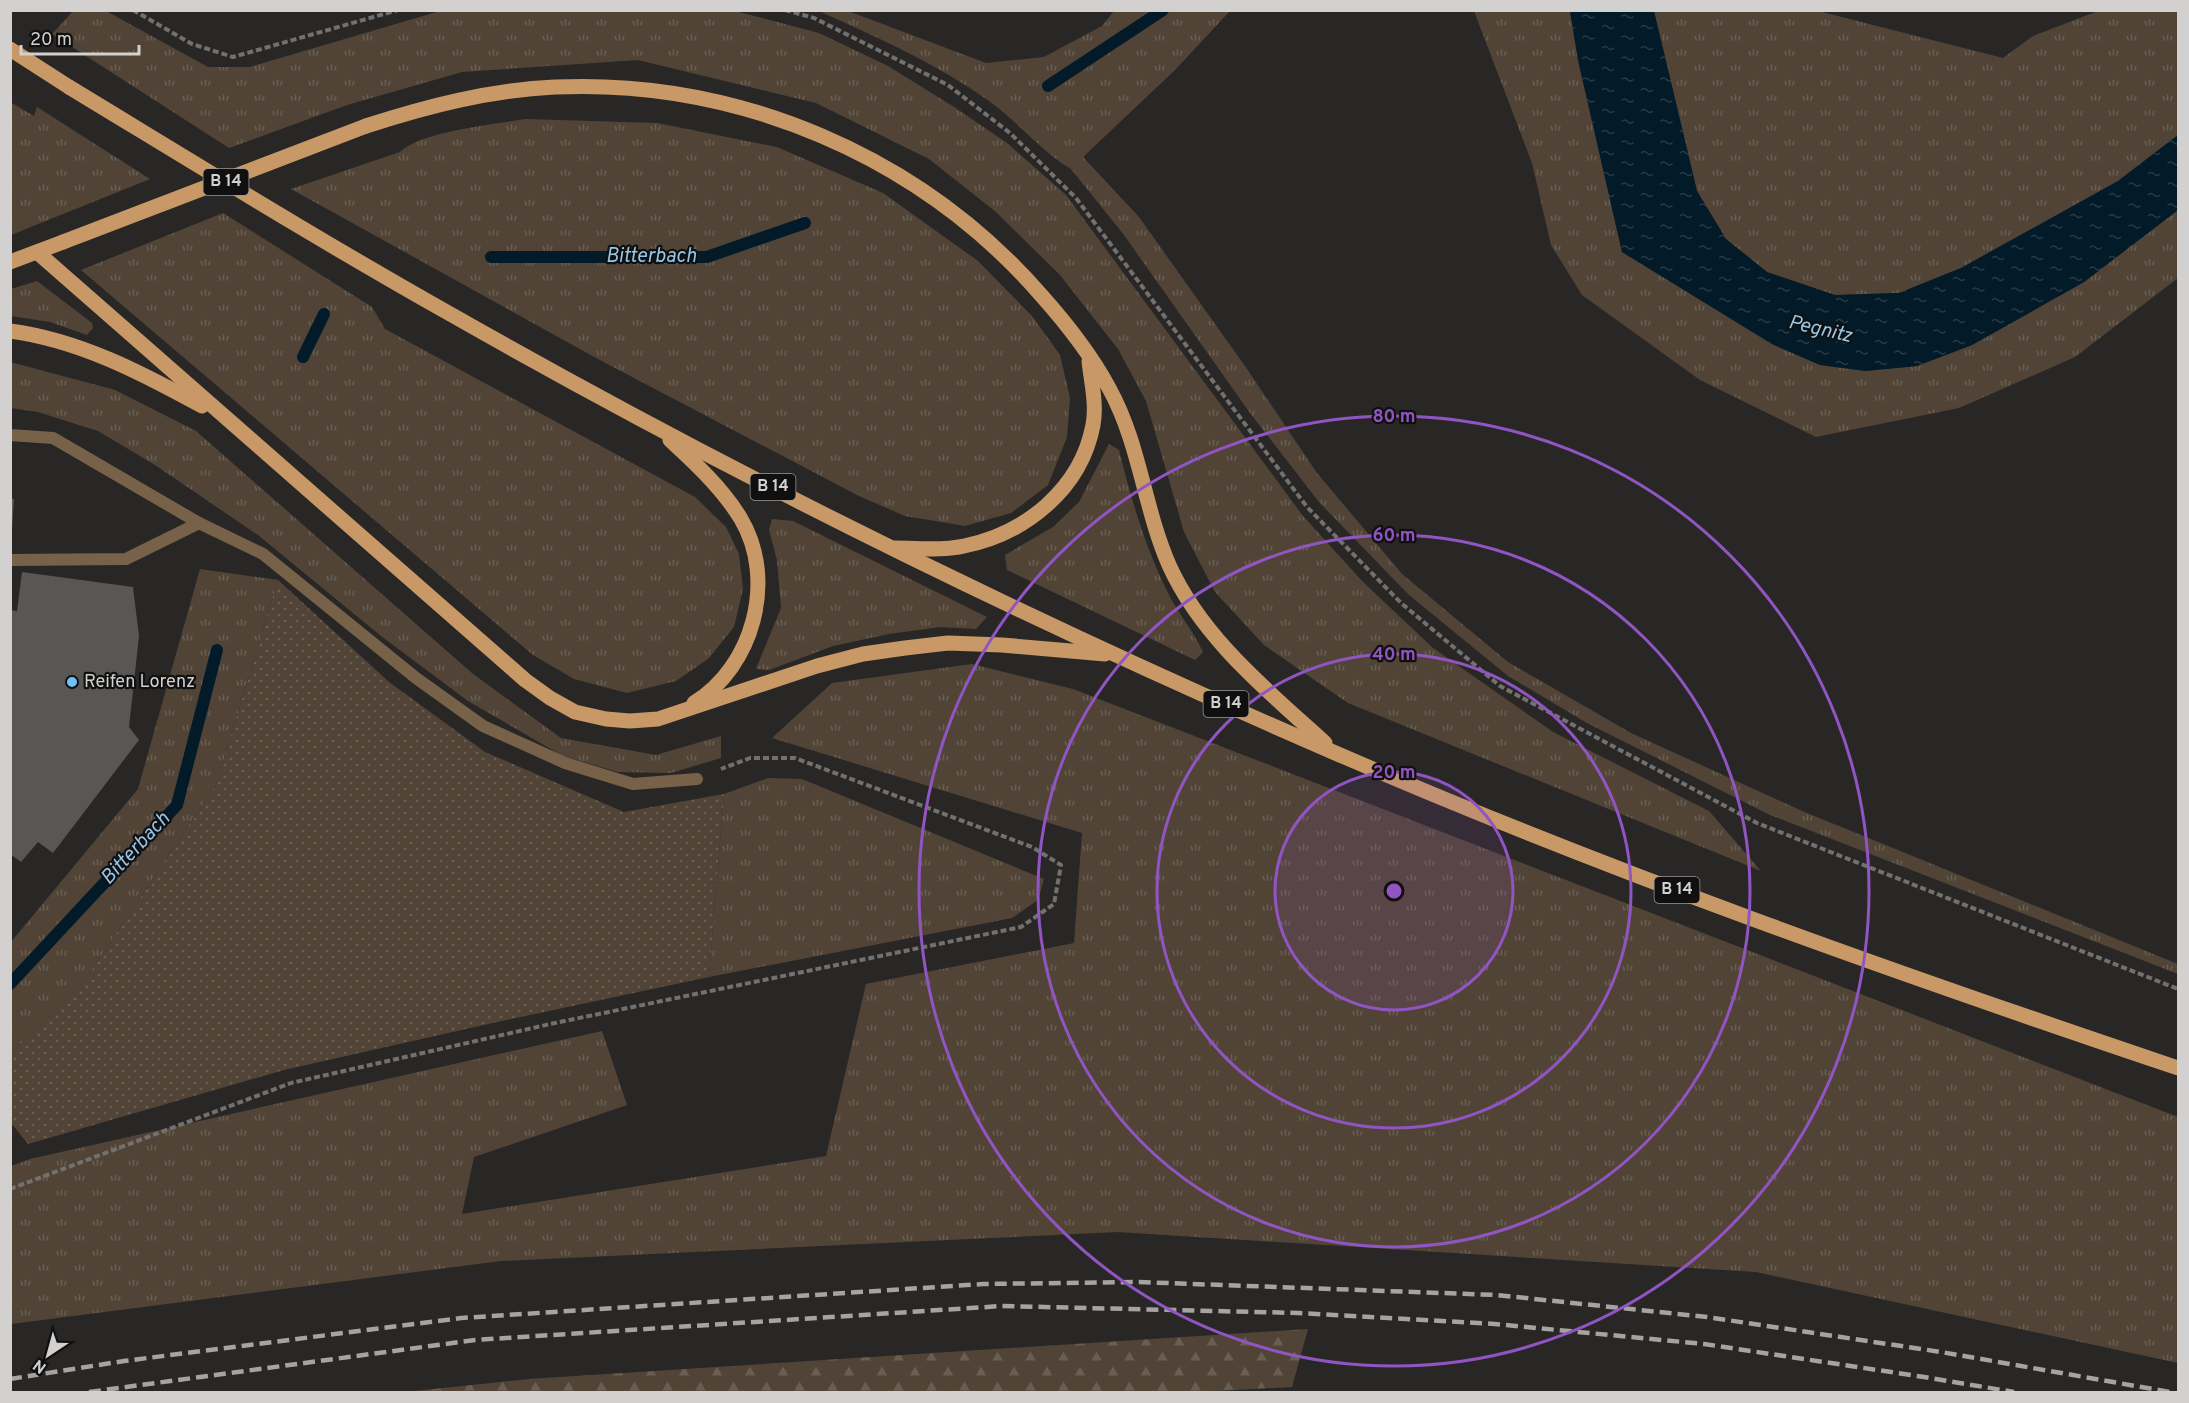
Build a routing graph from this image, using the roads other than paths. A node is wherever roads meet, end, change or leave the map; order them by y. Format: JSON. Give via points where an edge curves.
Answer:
{"nodes":[{"id":1,"x":10,"y":49,"type":"edge"},
{"id":2,"x":37,"y":252,"type":"junction"},
{"id":3,"x":10,"y":262,"type":"edge"},
{"id":4,"x":10,"y":331,"type":"edge"},
{"id":5,"x":1089,"y":355,"type":"junction"},
{"id":6,"x":228,"y":420,"type":"junction"},
{"id":7,"x":655,"y":426,"type":"junction"},
{"id":8,"x":10,"y":435,"type":"edge"},
{"id":9,"x":199,"y":523,"type":"junction"},
{"id":10,"x":891,"y":548,"type":"junction"},
{"id":11,"x":10,"y":560,"type":"edge"},
{"id":12,"x":1117,"y":655,"type":"junction"},
{"id":13,"x":678,"y":712,"type":"junction"},
{"id":14,"x":1336,"y":753,"type":"junction"},
{"id":15,"x":697,"y":779,"type":"road end"},
{"id":16,"x":2178,"y":1068,"type":"edge"}],
"edges":[{"from":1,"to":7,"type":"main road","number":"B 14","bridge":true,"via":[[288,220]]},
{"from":2,"to":3,"type":"main road"},
{"from":2,"to":5,"type":"main road","bridge":true,"via":[[412,111],[458,99],[554,87],[650,90],[697,97],[762,114],[817,133],[877,162],[958,215],[995,246],[1060,316]]},
{"from":2,"to":6,"type":"main road"},
{"from":4,"to":6,"type":"main road","via":[[64,343],[118,363]]},
{"from":5,"to":10,"type":"main road","via":[[1094,403],[1087,445],[1076,470],[1039,513],[1017,528],[962,547]]},
{"from":5,"to":14,"type":"main road","via":[[1125,422],[1169,565],[1191,604],[1217,640],[1250,674]]},
{"from":6,"to":13,"type":"main road","via":[[550,698],[575,712],[606,719],[658,719]]},
{"from":7,"to":10,"type":"main road","number":"B 14"},
{"from":7,"to":13,"type":"main road","via":[[724,494],[742,521],[753,551],[758,583],[755,615],[745,646],[705,696]]},
{"from":8,"to":9,"type":"lane","via":[[52,438]]},
{"from":9,"to":11,"type":"lane","via":[[126,559]]},
{"from":9,"to":15,"type":"lane","via":[[263,554],[416,678],[483,726],[565,764],[633,784]]},
{"from":10,"to":12,"type":"main road","number":"B 14"},
{"from":12,"to":13,"type":"main road","via":[[948,643],[905,648],[817,666]]},
{"from":12,"to":14,"type":"main road","number":"B 14"},
{"from":14,"to":16,"type":"main road","number":"B 14","via":[[1562,847],[1792,934]]}]}
